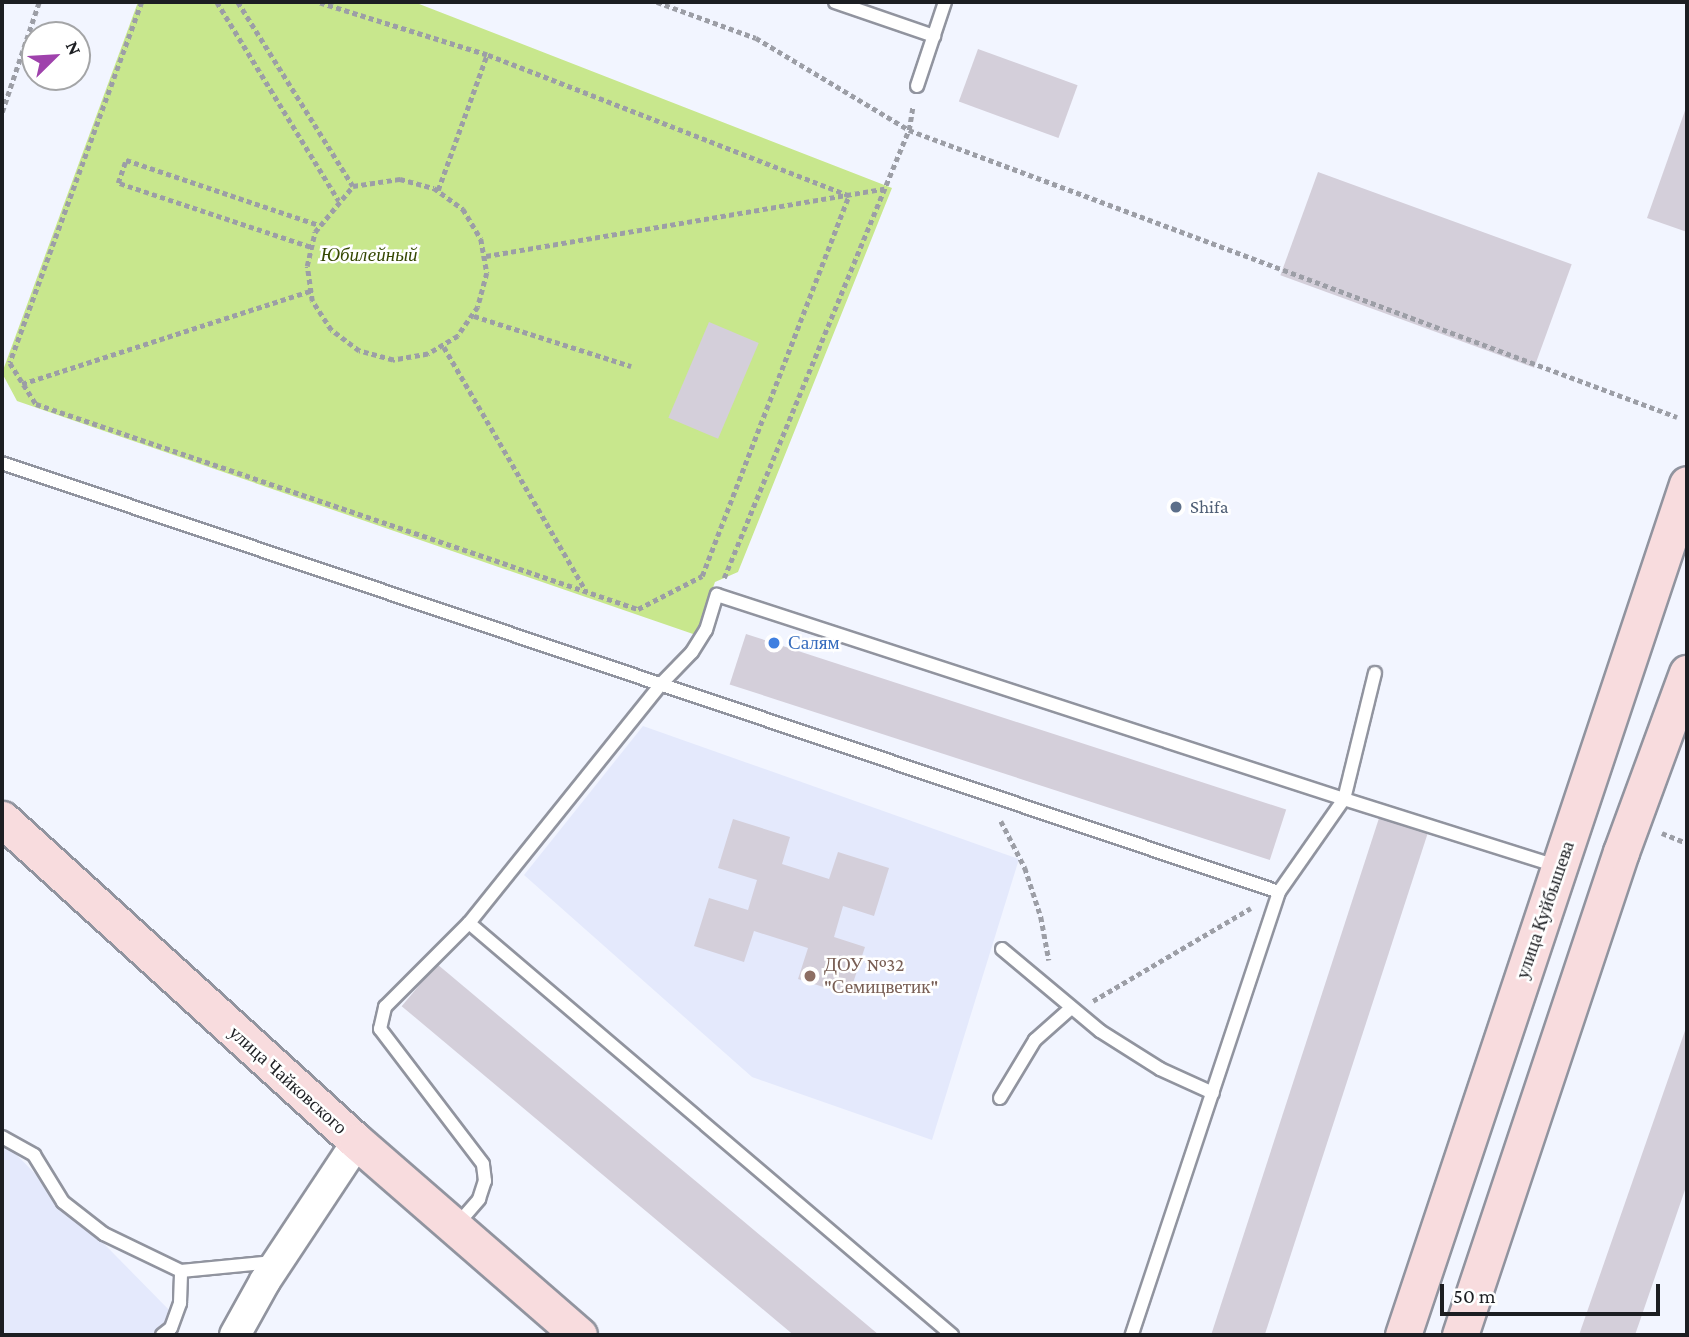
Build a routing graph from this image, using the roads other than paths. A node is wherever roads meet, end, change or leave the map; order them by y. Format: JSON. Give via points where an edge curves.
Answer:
{"nodes":[{"id":1,"x":835,"y":2,"type":"edge"},
{"id":2,"x":945,"y":2,"type":"edge"},
{"id":3,"x":934,"y":36,"type":"junction"},
{"id":4,"x":917,"y":86,"type":"dead end"},
{"id":5,"x":2,"y":463,"type":"edge"},
{"id":6,"x":1687,"y":484,"type":"edge"},
{"id":7,"x":1375,"y":673,"type":"dead end"},
{"id":8,"x":1687,"y":673,"type":"edge"},
{"id":9,"x":662,"y":683,"type":"junction"},
{"id":10,"x":1344,"y":799,"type":"junction"},
{"id":11,"x":2,"y":819,"type":"edge"},
{"id":12,"x":1559,"y":867,"type":"junction"},
{"id":13,"x":1279,"y":892,"type":"junction"},
{"id":14,"x":469,"y":923,"type":"junction"},
{"id":15,"x":1002,"y":949,"type":"dead end"},
{"id":16,"x":1072,"y":1010,"type":"junction"},
{"id":17,"x":1213,"y":1093,"type":"junction"},
{"id":18,"x":1000,"y":1098,"type":"dead end"},
{"id":19,"x":2,"y":1137,"type":"edge"},
{"id":20,"x":357,"y":1142,"type":"junction"},
{"id":21,"x":455,"y":1227,"type":"junction"},
{"id":22,"x":278,"y":1262,"type":"junction"},
{"id":23,"x":181,"y":1271,"type":"junction"},
{"id":24,"x":162,"y":1335,"type":"edge"},
{"id":25,"x":236,"y":1335,"type":"edge"},
{"id":26,"x":579,"y":1335,"type":"edge"},
{"id":27,"x":952,"y":1335,"type":"edge"},
{"id":28,"x":1132,"y":1335,"type":"edge"},
{"id":29,"x":1403,"y":1335,"type":"edge"},
{"id":30,"x":1460,"y":1335,"type":"edge"}],
"edges":[{"from":1,"to":3,"type":"lane"},
{"from":2,"to":3,"type":"lane"},
{"from":3,"to":4,"type":"lane"},
{"from":5,"to":9,"type":"lane"},
{"from":6,"to":12,"type":"main road","name":"улица Куйбышева"},
{"from":7,"to":10,"type":"lane"},
{"from":8,"to":30,"type":"main road","via":[[1621,852]]},
{"from":9,"to":10,"type":"lane","via":[[699,642],[717,595]]},
{"from":9,"to":13,"type":"lane"},
{"from":9,"to":14,"type":"lane"},
{"from":10,"to":12,"type":"lane"},
{"from":10,"to":13,"type":"lane"},
{"from":11,"to":20,"type":"main road","name":"улица Чайковского"},
{"from":12,"to":29,"type":"main road","name":"улица Куйбышева"},
{"from":13,"to":17,"type":"lane"},
{"from":14,"to":21,"type":"lane","via":[[390,999],[380,1029],[483,1164],[485,1181],[479,1199]]},
{"from":14,"to":27,"type":"lane"},
{"from":15,"to":16,"type":"lane"},
{"from":16,"to":17,"type":"lane","via":[[1160,1069]]},
{"from":16,"to":18,"type":"lane","via":[[1035,1040]]},
{"from":17,"to":28,"type":"lane"},
{"from":19,"to":23,"type":"lane","via":[[34,1155],[64,1202],[104,1234]]},
{"from":20,"to":21,"type":"main road","name":"улица Чайковского"},
{"from":20,"to":22,"type":"street"},
{"from":21,"to":26,"type":"main road","name":"улица Чайковского"},
{"from":22,"to":23,"type":"lane"},
{"from":22,"to":25,"type":"street"},
{"from":23,"to":24,"type":"lane","via":[[180,1303],[171,1328]]}]}
